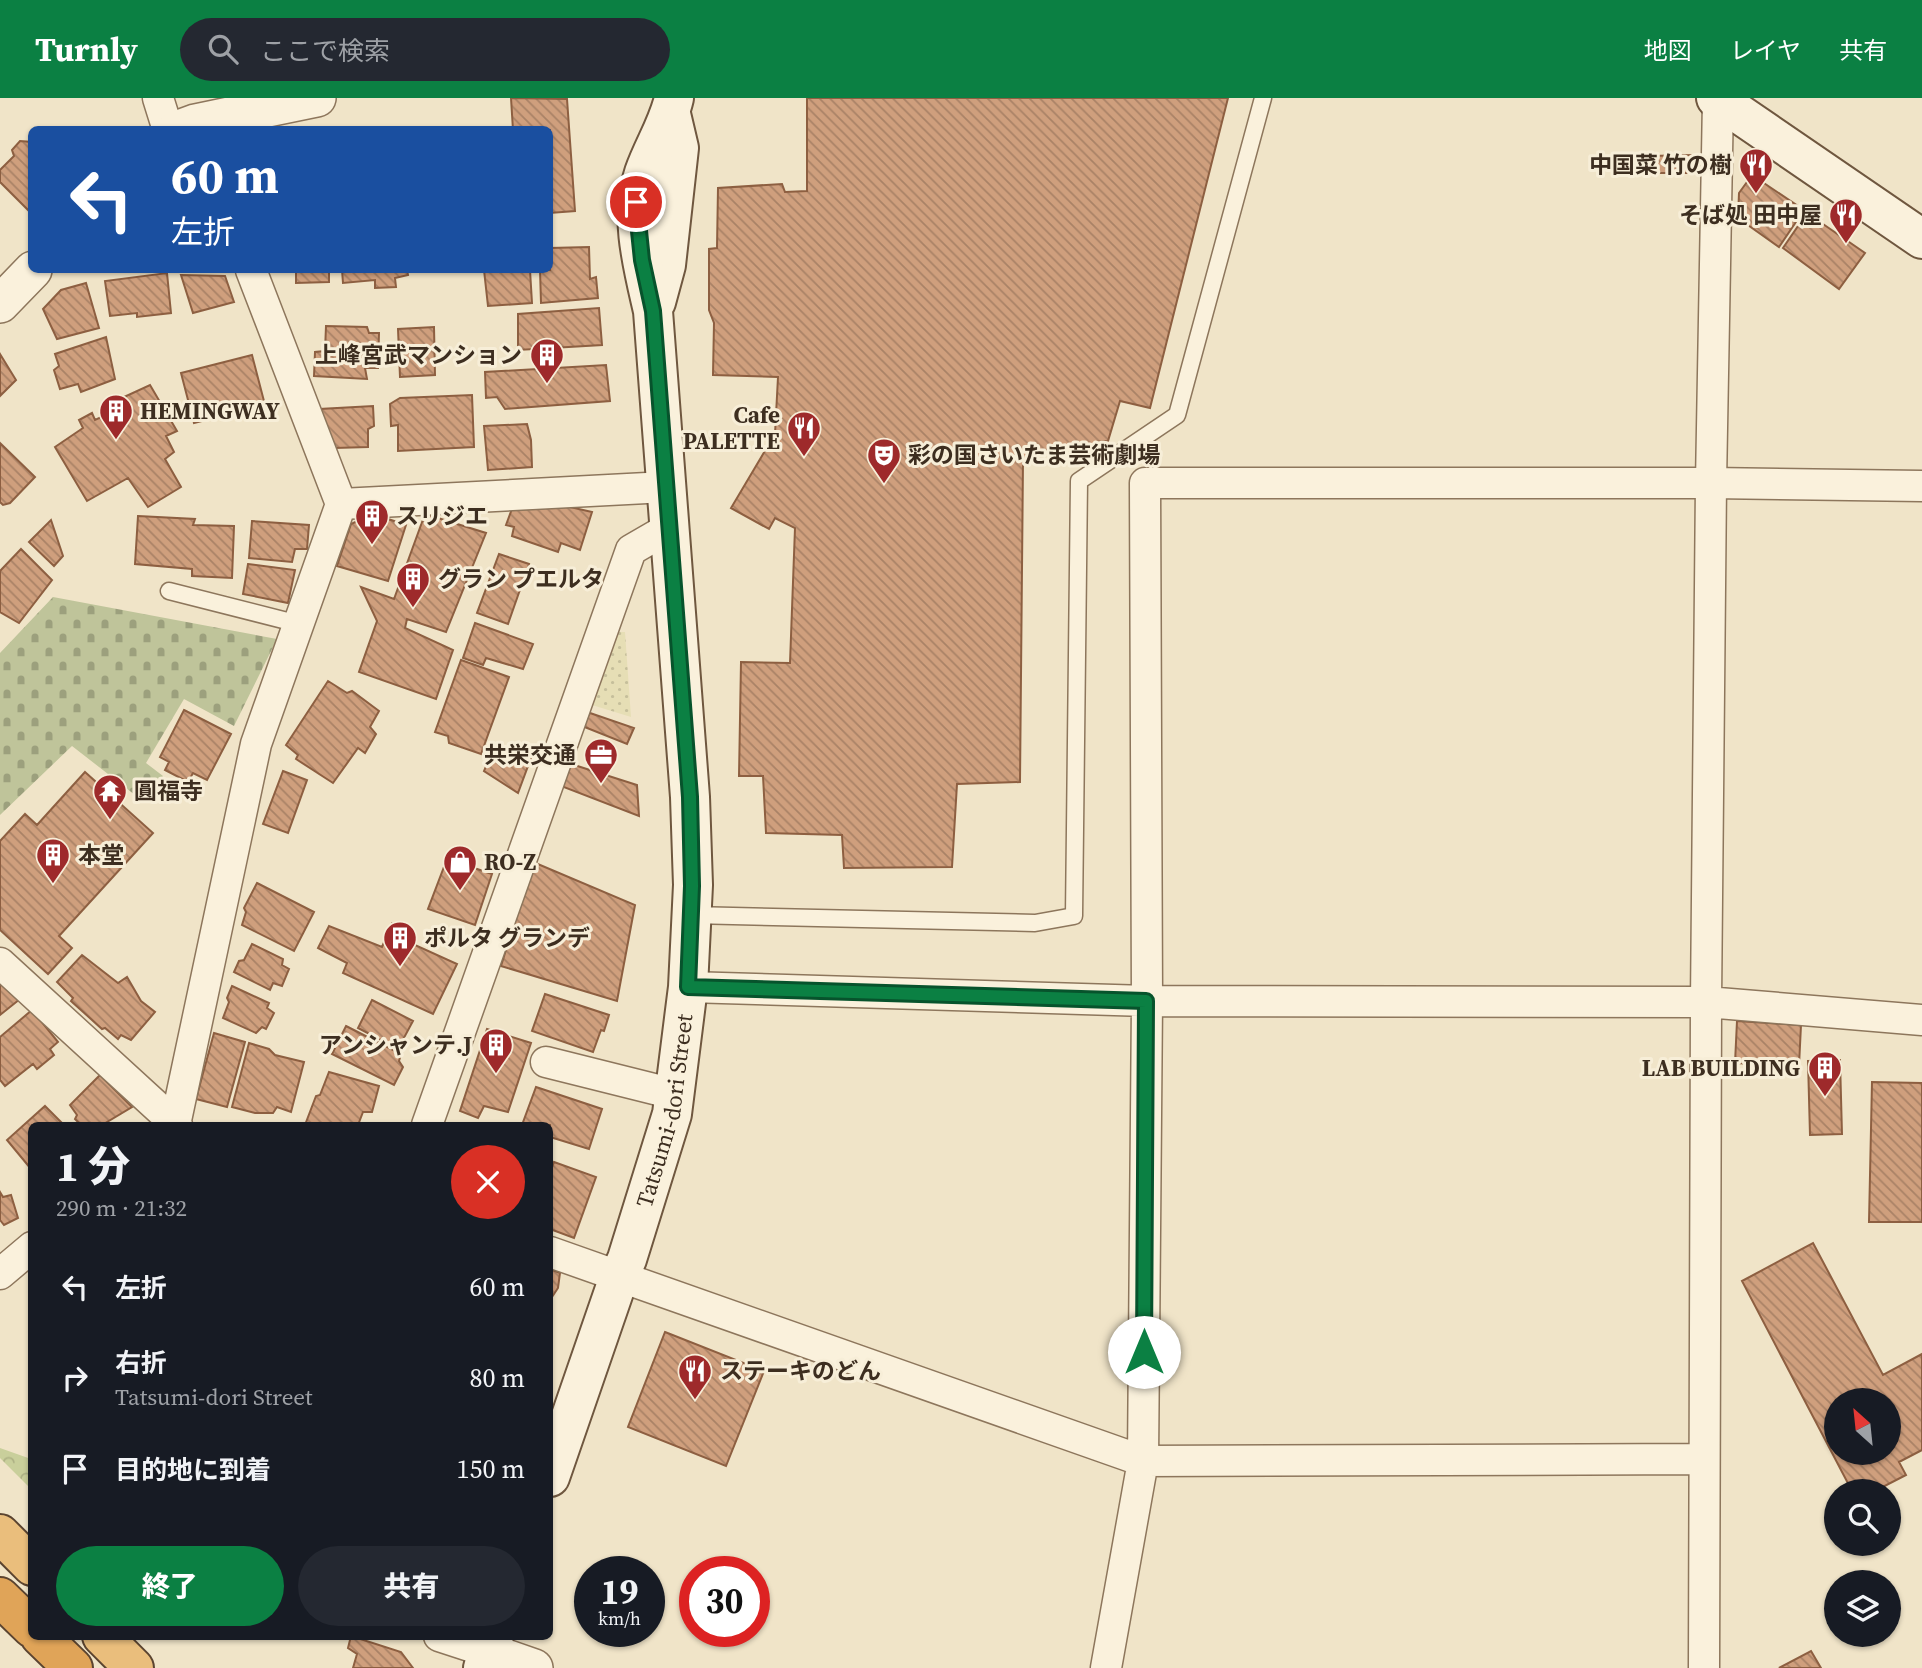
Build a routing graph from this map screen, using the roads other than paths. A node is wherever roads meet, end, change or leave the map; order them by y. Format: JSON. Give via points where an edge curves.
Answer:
{"nodes":[{"id":1,"x":158,"y":98,"type":"edge"},
{"id":2,"x":317,"y":98,"type":"edge"},
{"id":3,"x":1263,"y":98,"type":"edge"},
{"id":4,"x":1717,"y":99,"type":"edge"},
{"id":5,"x":673,"y":106,"type":"edge"},
{"id":6,"x":182,"y":126,"type":"edge"},
{"id":7,"x":193,"y":126,"type":"edge"},
{"id":8,"x":1922,"y":239,"type":"edge"},
{"id":9,"x":30,"y":273,"type":"edge"},
{"id":10,"x":252,"y":273,"type":"edge"},
{"id":11,"x":0,"y":304,"type":"edge"},
{"id":12,"x":1711,"y":483,"type":"junction"},
{"id":13,"x":1922,"y":486,"type":"edge"},
{"id":14,"x":666,"y":487,"type":"junction"},
{"id":15,"x":341,"y":504,"type":"junction"},
{"id":16,"x":669,"y":528,"type":"junction"},
{"id":17,"x":169,"y":591,"type":"dead end"},
{"id":18,"x":299,"y":624,"type":"junction"},
{"id":19,"x":691,"y":915,"type":"junction"},
{"id":20,"x":0,"y":963,"type":"edge"},
{"id":21,"x":688,"y":987,"type":"junction"},
{"id":22,"x":1146,"y":1001,"type":"junction"},
{"id":23,"x":1706,"y":1002,"type":"junction"},
{"id":24,"x":1922,"y":1020,"type":"edge"},
{"id":25,"x":546,"y":1062,"type":"dead end"},
{"id":26,"x":674,"y":1094,"type":"junction"},
{"id":27,"x":173,"y":1122,"type":"edge"},
{"id":28,"x":177,"y":1122,"type":"edge"},
{"id":29,"x":428,"y":1122,"type":"edge"},
{"id":30,"x":28,"y":1250,"type":"edge"},
{"id":31,"x":553,"y":1253,"type":"edge"},
{"id":32,"x":0,"y":1274,"type":"edge"},
{"id":33,"x":619,"y":1276,"type":"junction"},
{"id":34,"x":1703,"y":1459,"type":"junction"},
{"id":35,"x":1143,"y":1461,"type":"junction"},
{"id":36,"x":553,"y":1468,"type":"edge"},
{"id":37,"x":0,"y":1534,"type":"edge"},
{"id":38,"x":28,"y":1562,"type":"edge"},
{"id":39,"x":0,"y":1597,"type":"edge"},
{"id":40,"x":28,"y":1624,"type":"edge"},
{"id":41,"x":44,"y":1640,"type":"edge"},
{"id":42,"x":106,"y":1640,"type":"edge"},
{"id":43,"x":451,"y":1640,"type":"edge"},
{"id":44,"x":488,"y":1652,"type":"edge"},
{"id":45,"x":73,"y":1668,"type":"edge"},
{"id":46,"x":134,"y":1668,"type":"edge"},
{"id":47,"x":534,"y":1668,"type":"edge"},
{"id":48,"x":1106,"y":1668,"type":"edge"},
{"id":49,"x":1704,"y":1668,"type":"edge"}],
"edges":[{"from":1,"to":6,"type":"street"},
{"from":2,"to":7,"type":"street"},
{"from":3,"to":19,"type":"lane","via":[[1177,415],[1079,481],[1074,916],[1035,923]]},
{"from":4,"to":8,"type":"main road"},
{"from":4,"to":12,"type":"street"},
{"from":5,"to":14,"type":"main road","name":"Tatsumi-dori Street","via":[[679,148],[674,200],[666,265],[653,311]]},
{"from":9,"to":11,"type":"street"},
{"from":10,"to":15,"type":"street"},
{"from":12,"to":13,"type":"street"},
{"from":12,"to":22,"type":"street","via":[[1145,483]]},
{"from":12,"to":23,"type":"street"},
{"from":14,"to":15,"type":"street"},
{"from":14,"to":16,"type":"main road","name":"Tatsumi-dori Street"},
{"from":15,"to":18,"type":"street"},
{"from":16,"to":19,"type":"main road","name":"Tatsumi-dori Street","via":[[690,797]]},
{"from":16,"to":29,"type":"street","via":[[631,550]]},
{"from":17,"to":18,"type":"lane"},
{"from":18,"to":28,"type":"street","via":[[256,744]]},
{"from":19,"to":21,"type":"main road","name":"Tatsumi-dori Street"},
{"from":20,"to":27,"type":"street"},
{"from":21,"to":22,"type":"street"},
{"from":21,"to":26,"type":"main road","name":"Tatsumi-dori Street"},
{"from":22,"to":23,"type":"street"},
{"from":22,"to":35,"type":"street"},
{"from":23,"to":24,"type":"street"},
{"from":23,"to":34,"type":"street"},
{"from":25,"to":26,"type":"street"},
{"from":26,"to":33,"type":"main road","name":"Tatsumi-dori Street","via":[[672,1114]]},
{"from":30,"to":32,"type":"street"},
{"from":31,"to":33,"type":"street"},
{"from":33,"to":35,"type":"street"},
{"from":33,"to":36,"type":"main road","name":"Tatsumi-dori Street"},
{"from":34,"to":35,"type":"street"},
{"from":34,"to":49,"type":"street"},
{"from":35,"to":48,"type":"street"},
{"from":37,"to":38,"type":"highway"},
{"from":39,"to":40,"type":"highway"},
{"from":41,"to":45,"type":"highway"},
{"from":42,"to":46,"type":"highway"},
{"from":43,"to":44,"type":"street"},
{"from":44,"to":47,"type":"street"}]}
